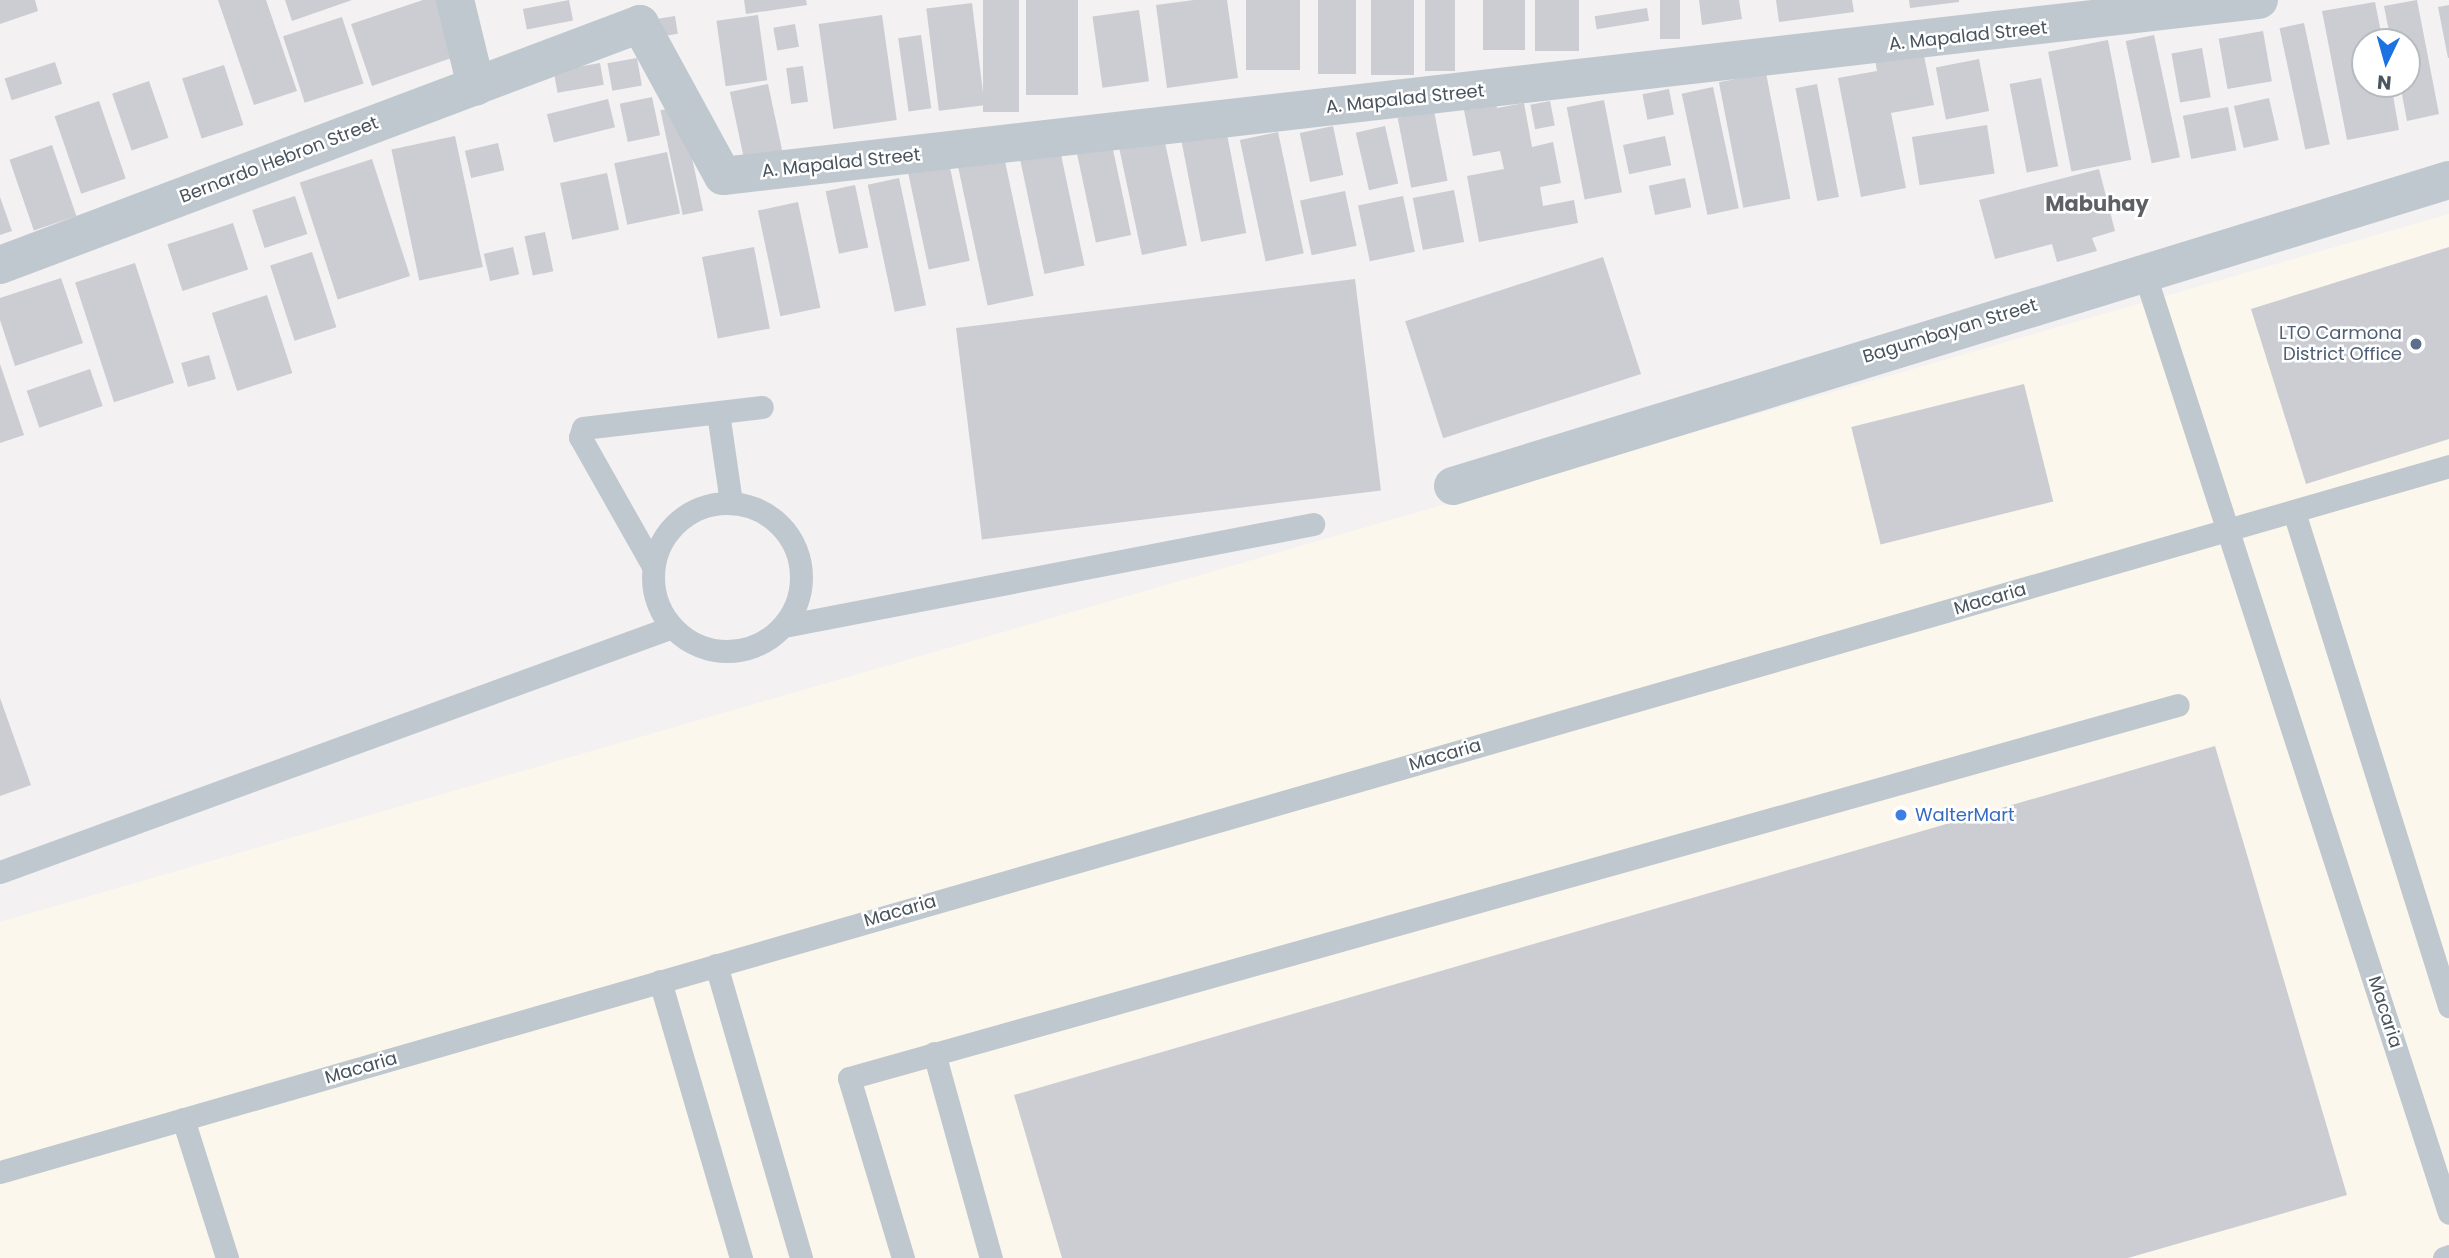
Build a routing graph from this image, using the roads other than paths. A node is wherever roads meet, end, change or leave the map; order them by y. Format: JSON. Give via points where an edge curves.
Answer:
{"nodes":[{"id":1,"x":455,"y":0,"type":"edge"},
{"id":2,"x":2259,"y":0,"type":"edge"},
{"id":3,"x":640,"y":24,"type":"joint"},
{"id":4,"x":476,"y":86,"type":"junction"},
{"id":5,"x":2449,"y":180,"type":"edge"},
{"id":6,"x":0,"y":265,"type":"edge"},
{"id":7,"x":2144,"y":272,"type":"junction"},
{"id":8,"x":762,"y":407,"type":"dead end"},
{"id":9,"x":718,"y":413,"type":"junction"},
{"id":10,"x":2449,"y":466,"type":"edge"},
{"id":11,"x":1453,"y":486,"type":"dead end"},
{"id":12,"x":731,"y":502,"type":"junction"},
{"id":13,"x":2294,"y":512,"type":"junction"},
{"id":14,"x":1312,"y":524,"type":"dead end"},
{"id":15,"x":2231,"y":530,"type":"junction"},
{"id":16,"x":653,"y":566,"type":"junction"},
{"id":17,"x":784,"y":626,"type":"junction"},
{"id":18,"x":672,"y":627,"type":"junction"},
{"id":19,"x":2178,"y":705,"type":"dead end"},
{"id":20,"x":0,"y":872,"type":"edge"},
{"id":21,"x":716,"y":965,"type":"junction"},
{"id":22,"x":660,"y":981,"type":"junction"},
{"id":23,"x":2449,"y":1006,"type":"edge"},
{"id":24,"x":934,"y":1054,"type":"junction"},
{"id":25,"x":183,"y":1119,"type":"junction"},
{"id":26,"x":0,"y":1172,"type":"edge"},
{"id":27,"x":2449,"y":1213,"type":"edge"},
{"id":28,"x":2449,"y":1256,"type":"edge"},
{"id":29,"x":227,"y":1258,"type":"edge"},
{"id":30,"x":741,"y":1258,"type":"edge"},
{"id":31,"x":801,"y":1258,"type":"edge"},
{"id":32,"x":903,"y":1258,"type":"edge"},
{"id":33,"x":991,"y":1258,"type":"edge"},
{"id":34,"x":2444,"y":1258,"type":"edge"}],
"edges":[{"from":1,"to":4,"type":"street"},
{"from":2,"to":3,"type":"street","name":"A. Mapalad Street","via":[[723,176]]},
{"from":3,"to":4,"type":"street","name":"Bernardo Hebron Street"},
{"from":4,"to":6,"type":"street","name":"Bernardo Hebron Street"},
{"from":5,"to":7,"type":"street","name":"Bagumbayan Street"},
{"from":7,"to":11,"type":"street","name":"Bagumbayan Street"},
{"from":7,"to":15,"type":"lane"},
{"from":8,"to":9,"type":"lane"},
{"from":9,"to":12,"type":"lane"},
{"from":9,"to":16,"type":"lane","via":[[583,428],[580,436]]},
{"from":10,"to":13,"type":"lane","name":"Macaria"},
{"from":12,"to":16,"type":"lane","via":[[689,513],[671,526]]},
{"from":12,"to":17,"type":"lane","via":[[770,516],[797,547],[801,588]]},
{"from":13,"to":15,"type":"lane","name":"Macaria"},
{"from":13,"to":23,"type":"lane"},
{"from":14,"to":17,"type":"lane"},
{"from":15,"to":21,"type":"lane","name":"Macaria"},
{"from":15,"to":27,"type":"lane","name":"Macaria"},
{"from":16,"to":18,"type":"lane","via":[[659,609]]},
{"from":17,"to":18,"type":"lane","via":[[749,649],[728,651],[707,649]]},
{"from":18,"to":20,"type":"lane"},
{"from":19,"to":24,"type":"lane"},
{"from":21,"to":22,"type":"lane","name":"Macaria"},
{"from":21,"to":31,"type":"lane"},
{"from":22,"to":25,"type":"lane","name":"Macaria"},
{"from":22,"to":30,"type":"lane"},
{"from":24,"to":32,"type":"lane","via":[[849,1078]]},
{"from":24,"to":33,"type":"lane"},
{"from":25,"to":26,"type":"lane","name":"Macaria"},
{"from":25,"to":29,"type":"lane"},
{"from":28,"to":34,"type":"lane"}]}
